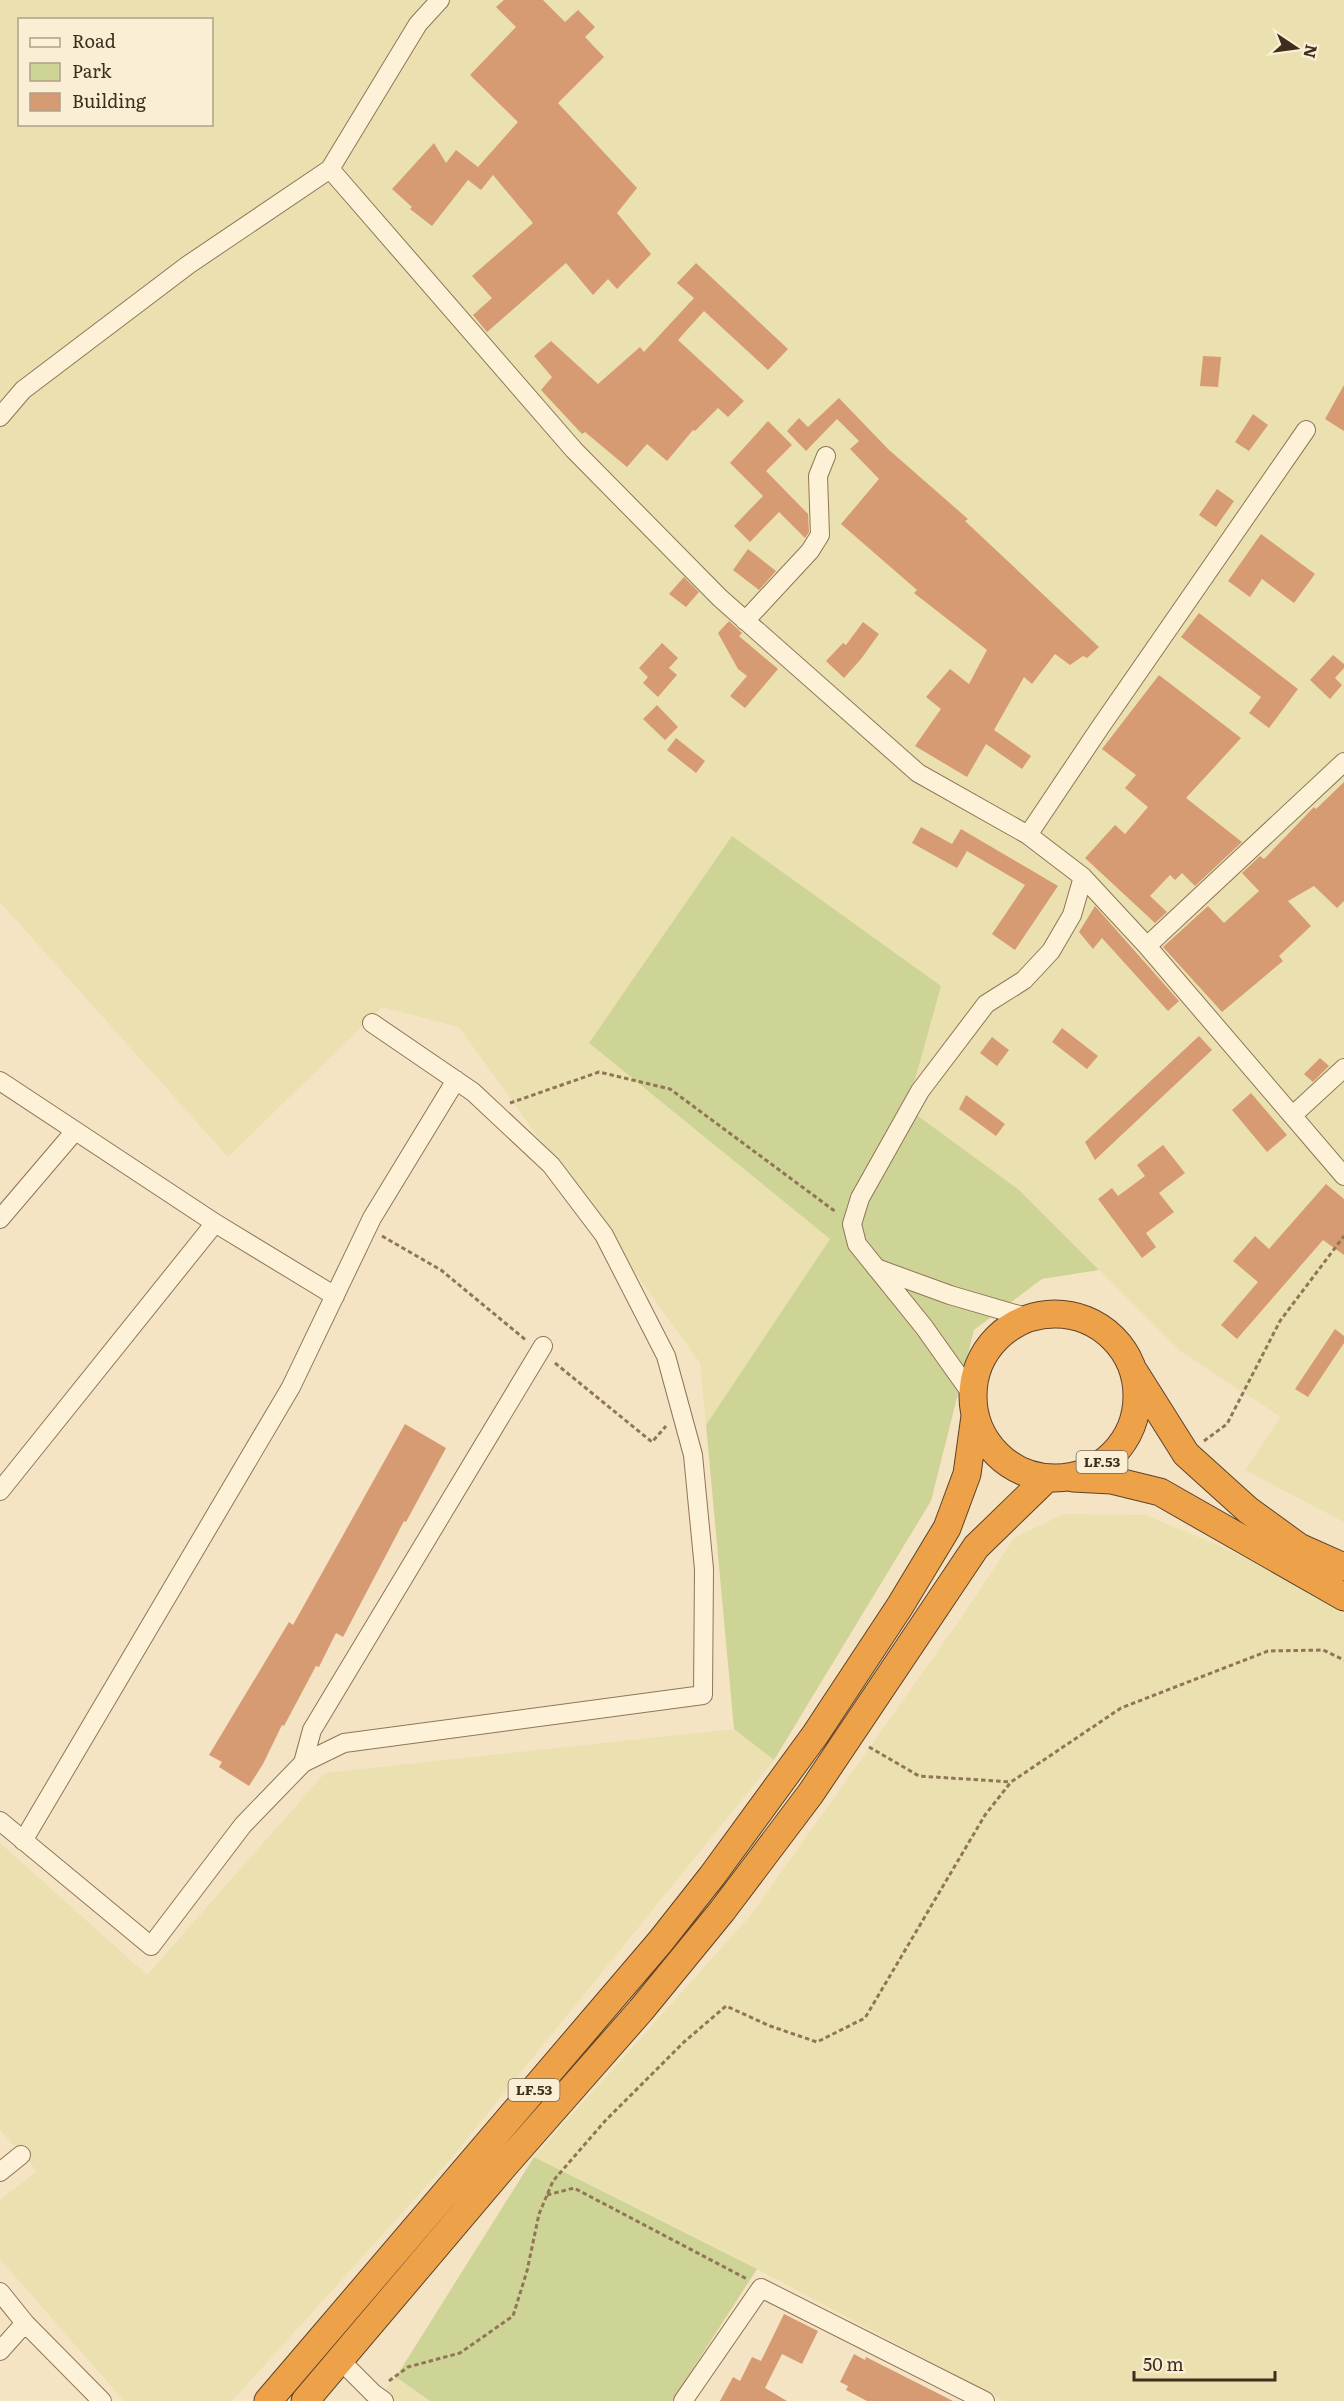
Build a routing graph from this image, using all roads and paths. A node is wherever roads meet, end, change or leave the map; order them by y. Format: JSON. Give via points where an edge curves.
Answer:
{"nodes":[{"id":1,"x":440,"y":0,"type":"edge"},
{"id":2,"x":330,"y":169,"type":"junction"},
{"id":3,"x":0,"y":417,"type":"edge"},
{"id":4,"x":1306,"y":430,"type":"dead end"},
{"id":5,"x":825,"y":456,"type":"dead end"},
{"id":6,"x":745,"y":621,"type":"junction"},
{"id":7,"x":1344,"y":762,"type":"edge"},
{"id":8,"x":1028,"y":835,"type":"junction"},
{"id":9,"x":1083,"y":877,"type":"junction"},
{"id":10,"x":1147,"y":946,"type":"junction"},
{"id":11,"x":372,"y":1023,"type":"dead end"},
{"id":12,"x":1344,"y":1068,"type":"edge"},
{"id":13,"x":456,"y":1080,"type":"junction"},
{"id":14,"x":0,"y":1081,"type":"edge"},
{"id":15,"x":492,"y":1109,"type":"junction"},
{"id":16,"x":1293,"y":1115,"type":"junction"},
{"id":17,"x":75,"y":1131,"type":"junction"},
{"id":18,"x":1344,"y":1176,"type":"edge"},
{"id":19,"x":0,"y":1219,"type":"edge"},
{"id":20,"x":215,"y":1223,"type":"junction"},
{"id":21,"x":852,"y":1224,"type":"junction"},
{"id":22,"x":368,"y":1227,"type":"junction"},
{"id":23,"x":1344,"y":1236,"type":"edge"},
{"id":24,"x":874,"y":1267,"type":"junction"},
{"id":25,"x":335,"y":1296,"type":"junction"},
{"id":26,"x":1029,"y":1318,"type":"junction"},
{"id":27,"x":541,"y":1350,"type":"junction"},
{"id":28,"x":1132,"y":1370,"type":"junction"},
{"id":29,"x":974,"y":1406,"type":"junction"},
{"id":30,"x":672,"y":1421,"type":"dead end"},
{"id":31,"x":1186,"y":1454,"type":"junction"},
{"id":32,"x":1058,"y":1478,"type":"junction"},
{"id":33,"x":0,"y":1491,"type":"edge"},
{"id":34,"x":1344,"y":1567,"type":"edge"},
{"id":35,"x":1344,"y":1597,"type":"edge"},
{"id":36,"x":1344,"y":1660,"type":"edge"},
{"id":37,"x":849,"y":1736,"type":"junction"},
{"id":38,"x":303,"y":1763,"type":"junction"},
{"id":39,"x":1011,"y":1782,"type":"junction"},
{"id":40,"x":0,"y":1821,"type":"edge"},
{"id":41,"x":23,"y":1841,"type":"junction"},
{"id":42,"x":21,"y":2155,"type":"dead end"},
{"id":43,"x":0,"y":2172,"type":"edge"},
{"id":44,"x":547,"y":2195,"type":"junction"},
{"id":45,"x":761,"y":2288,"type":"junction"},
{"id":46,"x":0,"y":2292,"type":"edge"},
{"id":47,"x":25,"y":2323,"type":"junction"},
{"id":48,"x":0,"y":2351,"type":"edge"},
{"id":49,"x":340,"y":2360,"type":"junction"},
{"id":50,"x":375,"y":2398,"type":"edge"},
{"id":51,"x":102,"y":2401,"type":"edge"},
{"id":52,"x":268,"y":2401,"type":"edge"},
{"id":53,"x":305,"y":2401,"type":"edge"},
{"id":54,"x":684,"y":2401,"type":"edge"},
{"id":55,"x":985,"y":2401,"type":"edge"}],
"edges":[{"from":1,"to":2,"type":"street","via":[[418,24]]},
{"from":2,"to":3,"type":"street","via":[[188,265],[23,390]]},
{"from":2,"to":6,"type":"street","via":[[574,450]]},
{"from":4,"to":8,"type":"street"},
{"from":5,"to":6,"type":"street","via":[[818,476],[820,535]]},
{"from":6,"to":8,"type":"street","via":[[918,772]]},
{"from":7,"to":10,"type":"street"},
{"from":8,"to":9,"type":"street"},
{"from":9,"to":10,"type":"street"},
{"from":9,"to":21,"type":"street","via":[[1072,915],[1051,951],[1024,980],[986,1004],[920,1091],[860,1198]]},
{"from":10,"to":16,"type":"street"},
{"from":11,"to":13,"type":"street"},
{"from":12,"to":16,"type":"street"},
{"from":13,"to":15,"type":"street"},
{"from":13,"to":22,"type":"street"},
{"from":14,"to":17,"type":"street"},
{"from":15,"to":21,"type":"path","via":[[600,1072],[670,1089]]},
{"from":15,"to":38,"type":"street","via":[[551,1165],[604,1235],[666,1356],[693,1455],[704,1569],[703,1695],[344,1743]]},
{"from":16,"to":18,"type":"street"},
{"from":17,"to":19,"type":"street"},
{"from":17,"to":20,"type":"street"},
{"from":20,"to":25,"type":"street"},
{"from":20,"to":33,"type":"street"},
{"from":21,"to":24,"type":"street","via":[[857,1245]]},
{"from":22,"to":25,"type":"street"},
{"from":22,"to":27,"type":"path","via":[[441,1270]]},
{"from":23,"to":31,"type":"path","via":[[1280,1321],[1227,1424]]},
{"from":24,"to":26,"type":"street"},
{"from":24,"to":29,"type":"street","via":[[924,1327]]},
{"from":25,"to":41,"type":"street","via":[[291,1387]]},
{"from":26,"to":28,"type":"highway","number":"LF.53","via":[[1054,1314],[1080,1318],[1102,1329],[1121,1347]]},
{"from":26,"to":29,"type":"highway","number":"LF.53","via":[[1007,1330],[988,1348],[977,1371]]},
{"from":27,"to":30,"type":"path","via":[[652,1442]]},
{"from":27,"to":38,"type":"street","via":[[312,1730]]},
{"from":28,"to":31,"type":"highway","number":"LF.53"},
{"from":28,"to":32,"type":"highway","number":"LF.53","via":[[1137,1393],[1134,1417],[1125,1438],[1110,1457],[1091,1470]]},
{"from":29,"to":32,"type":"highway","number":"LF.53","via":[[982,1435],[994,1452],[1018,1469]]},
{"from":29,"to":52,"type":"highway","number":"LF.53","via":[[967,1474],[947,1528],[816,1735],[660,1942]]},
{"from":31,"to":34,"type":"highway","number":"LF.53","via":[[1248,1510],[1299,1547]]},
{"from":32,"to":35,"type":"highway","number":"LF.53","via":[[1111,1480],[1160,1492]]},
{"from":32,"to":37,"type":"highway","number":"LF.53","via":[[976,1547]]},
{"from":36,"to":39,"type":"path","via":[[1323,1650],[1268,1651],[1121,1708]]},
{"from":37,"to":39,"type":"path","via":[[919,1776]]},
{"from":37,"to":49,"type":"highway","number":"LF.53","via":[[722,1911]]},
{"from":38,"to":41,"type":"street","via":[[243,1825],[151,1946]]},
{"from":39,"to":44,"type":"path","via":[[986,1815],[865,2018],[817,2042],[726,2006],[605,2121],[553,2181]]},
{"from":40,"to":41,"type":"street"},
{"from":42,"to":43,"type":"street"},
{"from":44,"to":45,"type":"path","via":[[574,2188]]},
{"from":44,"to":50,"type":"path","via":[[513,2316],[460,2353],[408,2367]]},
{"from":45,"to":54,"type":"street"},
{"from":45,"to":55,"type":"street"},
{"from":46,"to":47,"type":"street"},
{"from":47,"to":48,"type":"street"},
{"from":47,"to":51,"type":"street"},
{"from":49,"to":50,"type":"street"},
{"from":49,"to":53,"type":"highway","number":"LF.53"}]}
